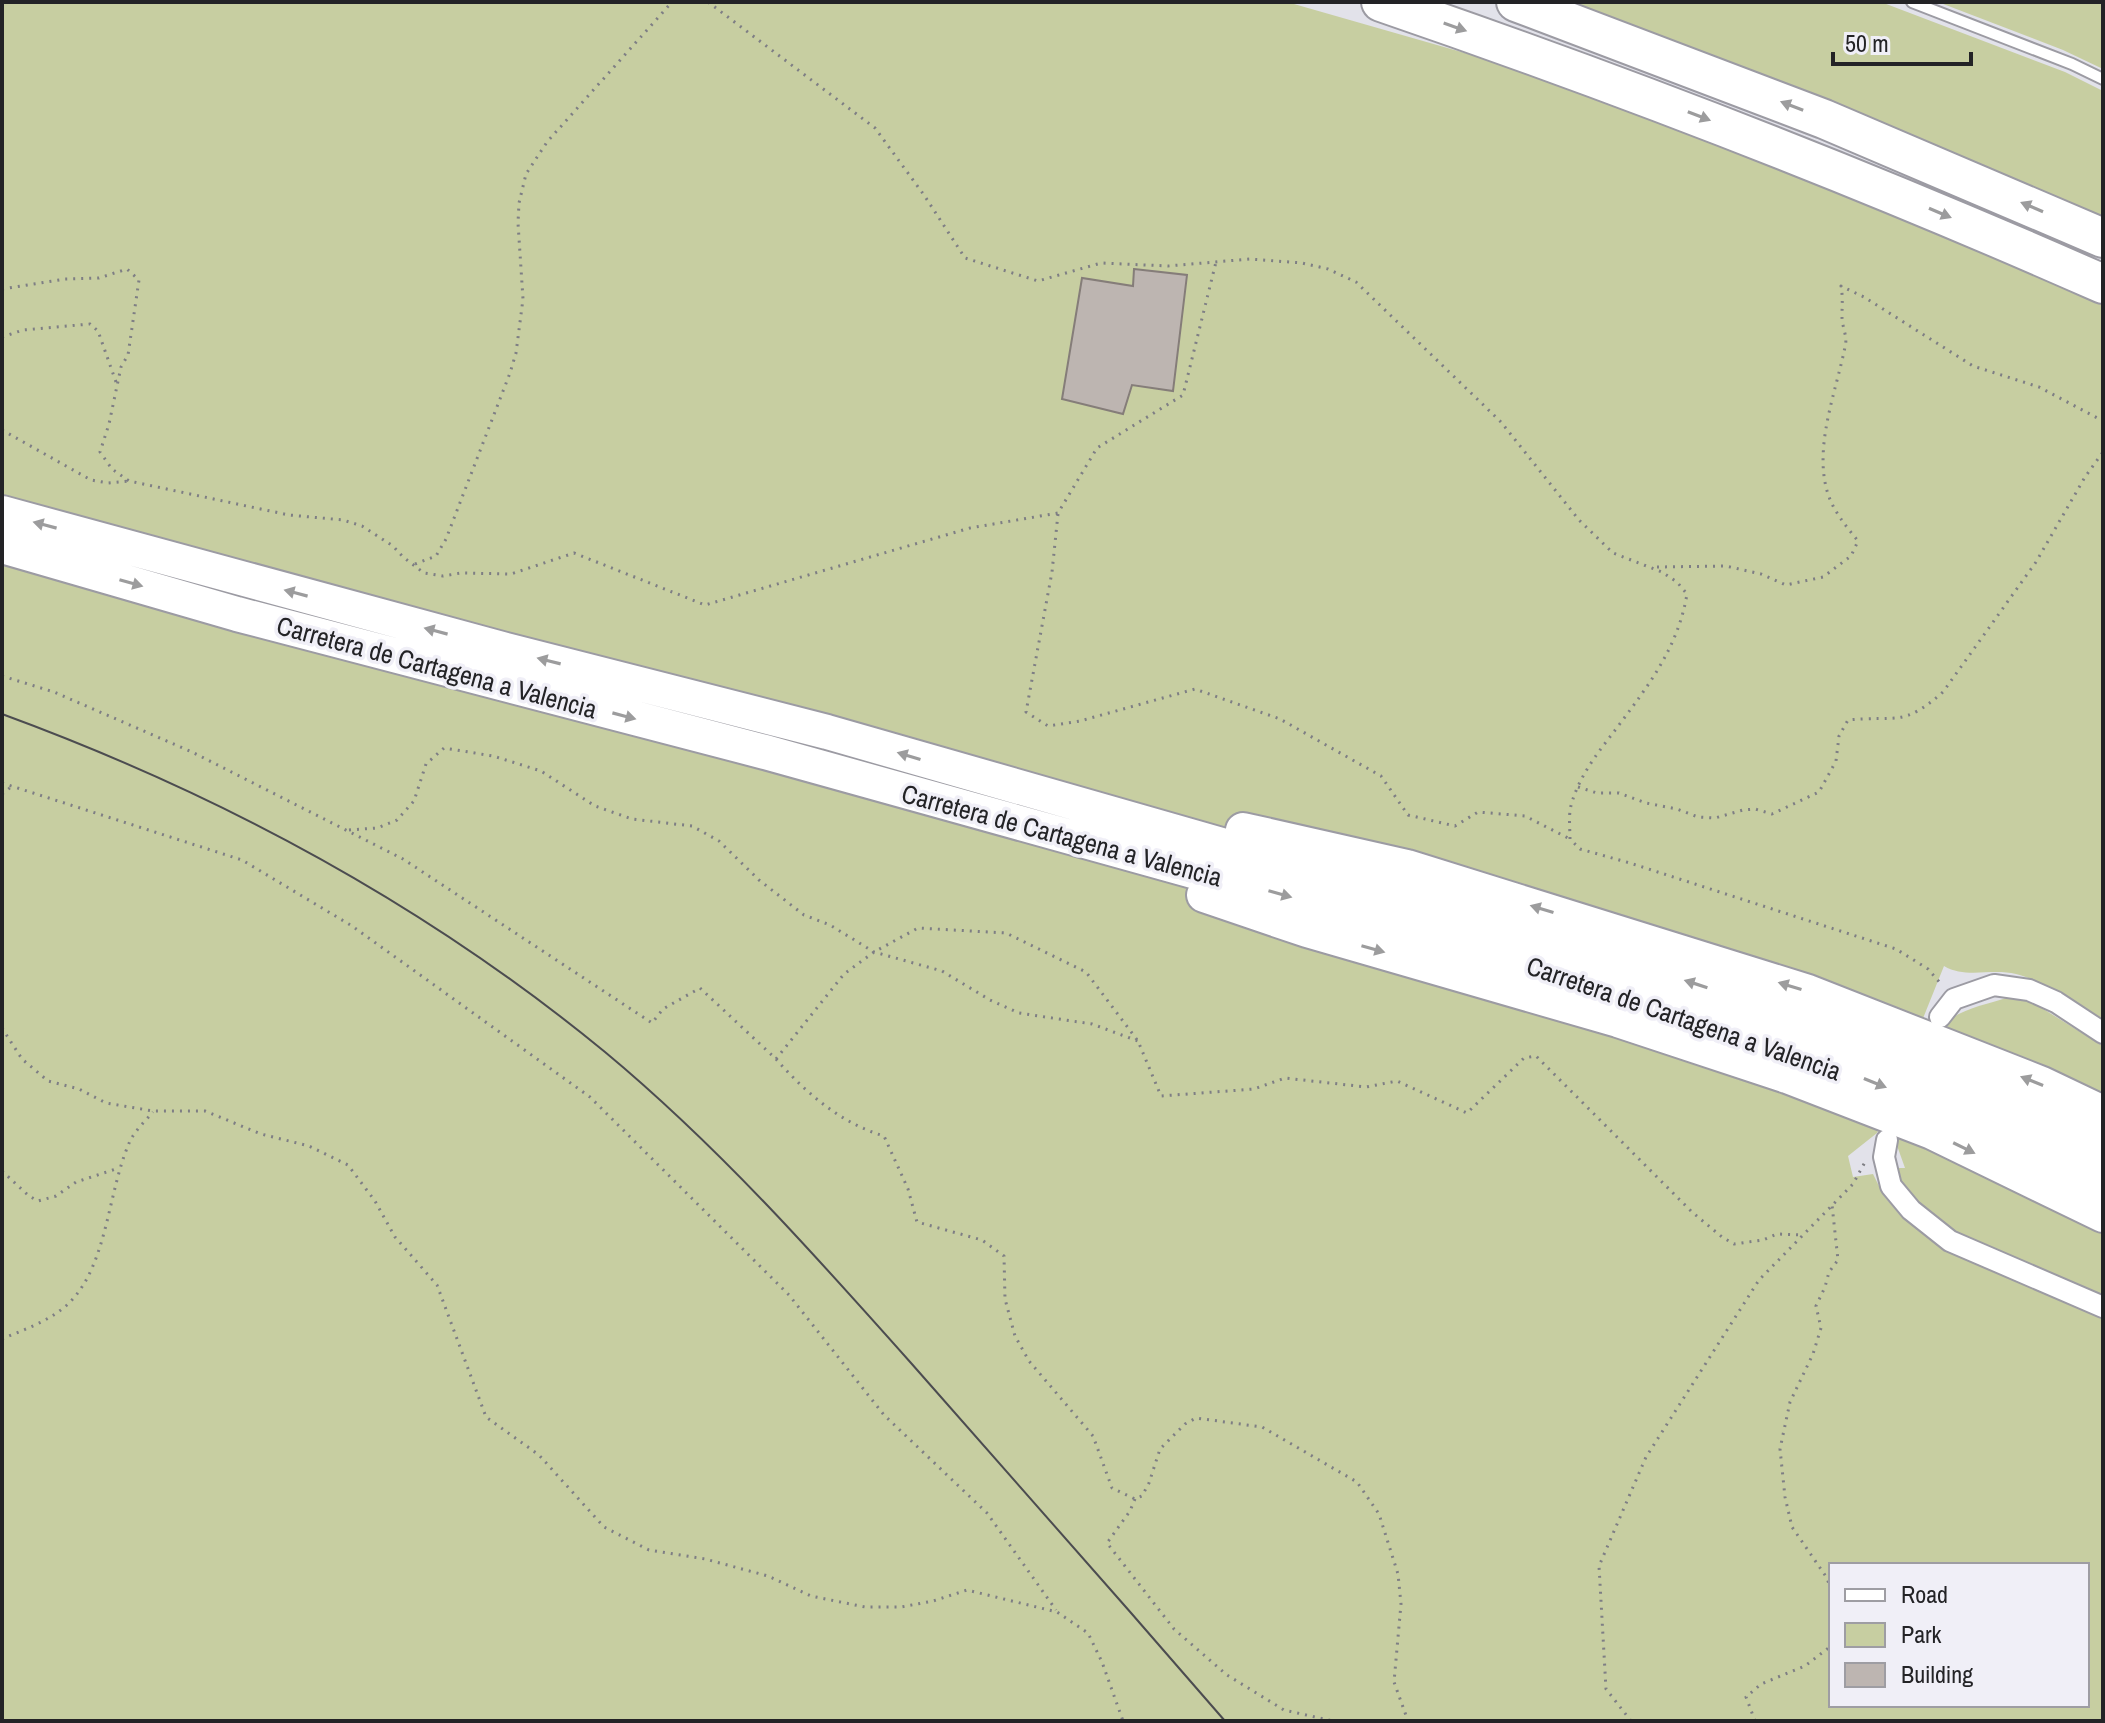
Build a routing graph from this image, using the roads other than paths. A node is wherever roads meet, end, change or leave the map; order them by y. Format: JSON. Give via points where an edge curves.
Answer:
{"nodes":[{"id":1,"x":1381,"y":2,"type":"edge"},
{"id":2,"x":1516,"y":2,"type":"edge"},
{"id":3,"x":1912,"y":2,"type":"edge"},
{"id":4,"x":2103,"y":79,"type":"edge"},
{"id":5,"x":2103,"y":238,"type":"edge"},
{"id":6,"x":2103,"y":284,"type":"edge"},
{"id":7,"x":2,"y":513,"type":"edge"},
{"id":8,"x":2,"y":546,"type":"edge"},
{"id":9,"x":946,"y":768,"type":"junction"},
{"id":10,"x":847,"y":777,"type":"junction"},
{"id":11,"x":1940,"y":1017,"type":"dead end"},
{"id":12,"x":2103,"y":1033,"type":"edge"},
{"id":13,"x":2103,"y":1113,"type":"edge"},
{"id":14,"x":1886,"y":1148,"type":"road end"},
{"id":15,"x":2103,"y":1148,"type":"edge"},
{"id":16,"x":2103,"y":1182,"type":"edge"},
{"id":17,"x":2103,"y":1215,"type":"edge"},
{"id":18,"x":2103,"y":1307,"type":"edge"}],
"edges":[{"from":1,"to":6,"type":"highway","one_way":true,"via":[[1595,76],[1804,157]]},
{"from":5,"to":2,"type":"highway","one_way":true,"via":[[1824,119]]},
{"from":3,"to":4,"type":"lane"},
{"from":9,"to":7,"type":"highway","name":"Carretera de Cartagena a Valencia","one_way":true},
{"from":8,"to":10,"type":"highway","name":"Carretera de Cartagena a Valencia","one_way":true},
{"from":13,"to":9,"type":"highway","one_way":true,"via":[[1808,992],[1407,867]]},
{"from":15,"to":9,"type":"highway","name":"Carretera de Cartagena a Valencia","one_way":true,"via":[[1939,1074],[1770,1008],[1598,953]]},
{"from":10,"to":16,"type":"highway","name":"Carretera de Cartagena a Valencia","one_way":true,"via":[[1274,892],[1695,1017],[1955,1115]]},
{"from":10,"to":17,"type":"highway","one_way":true,"via":[[1307,930],[1618,1020],[1787,1076],[1932,1132]]},
{"from":11,"to":12,"type":"street","via":[[1954,999],[1994,985],[2029,990]]},
{"from":14,"to":18,"type":"street","via":[[1891,1186],[1950,1241]]}]}
